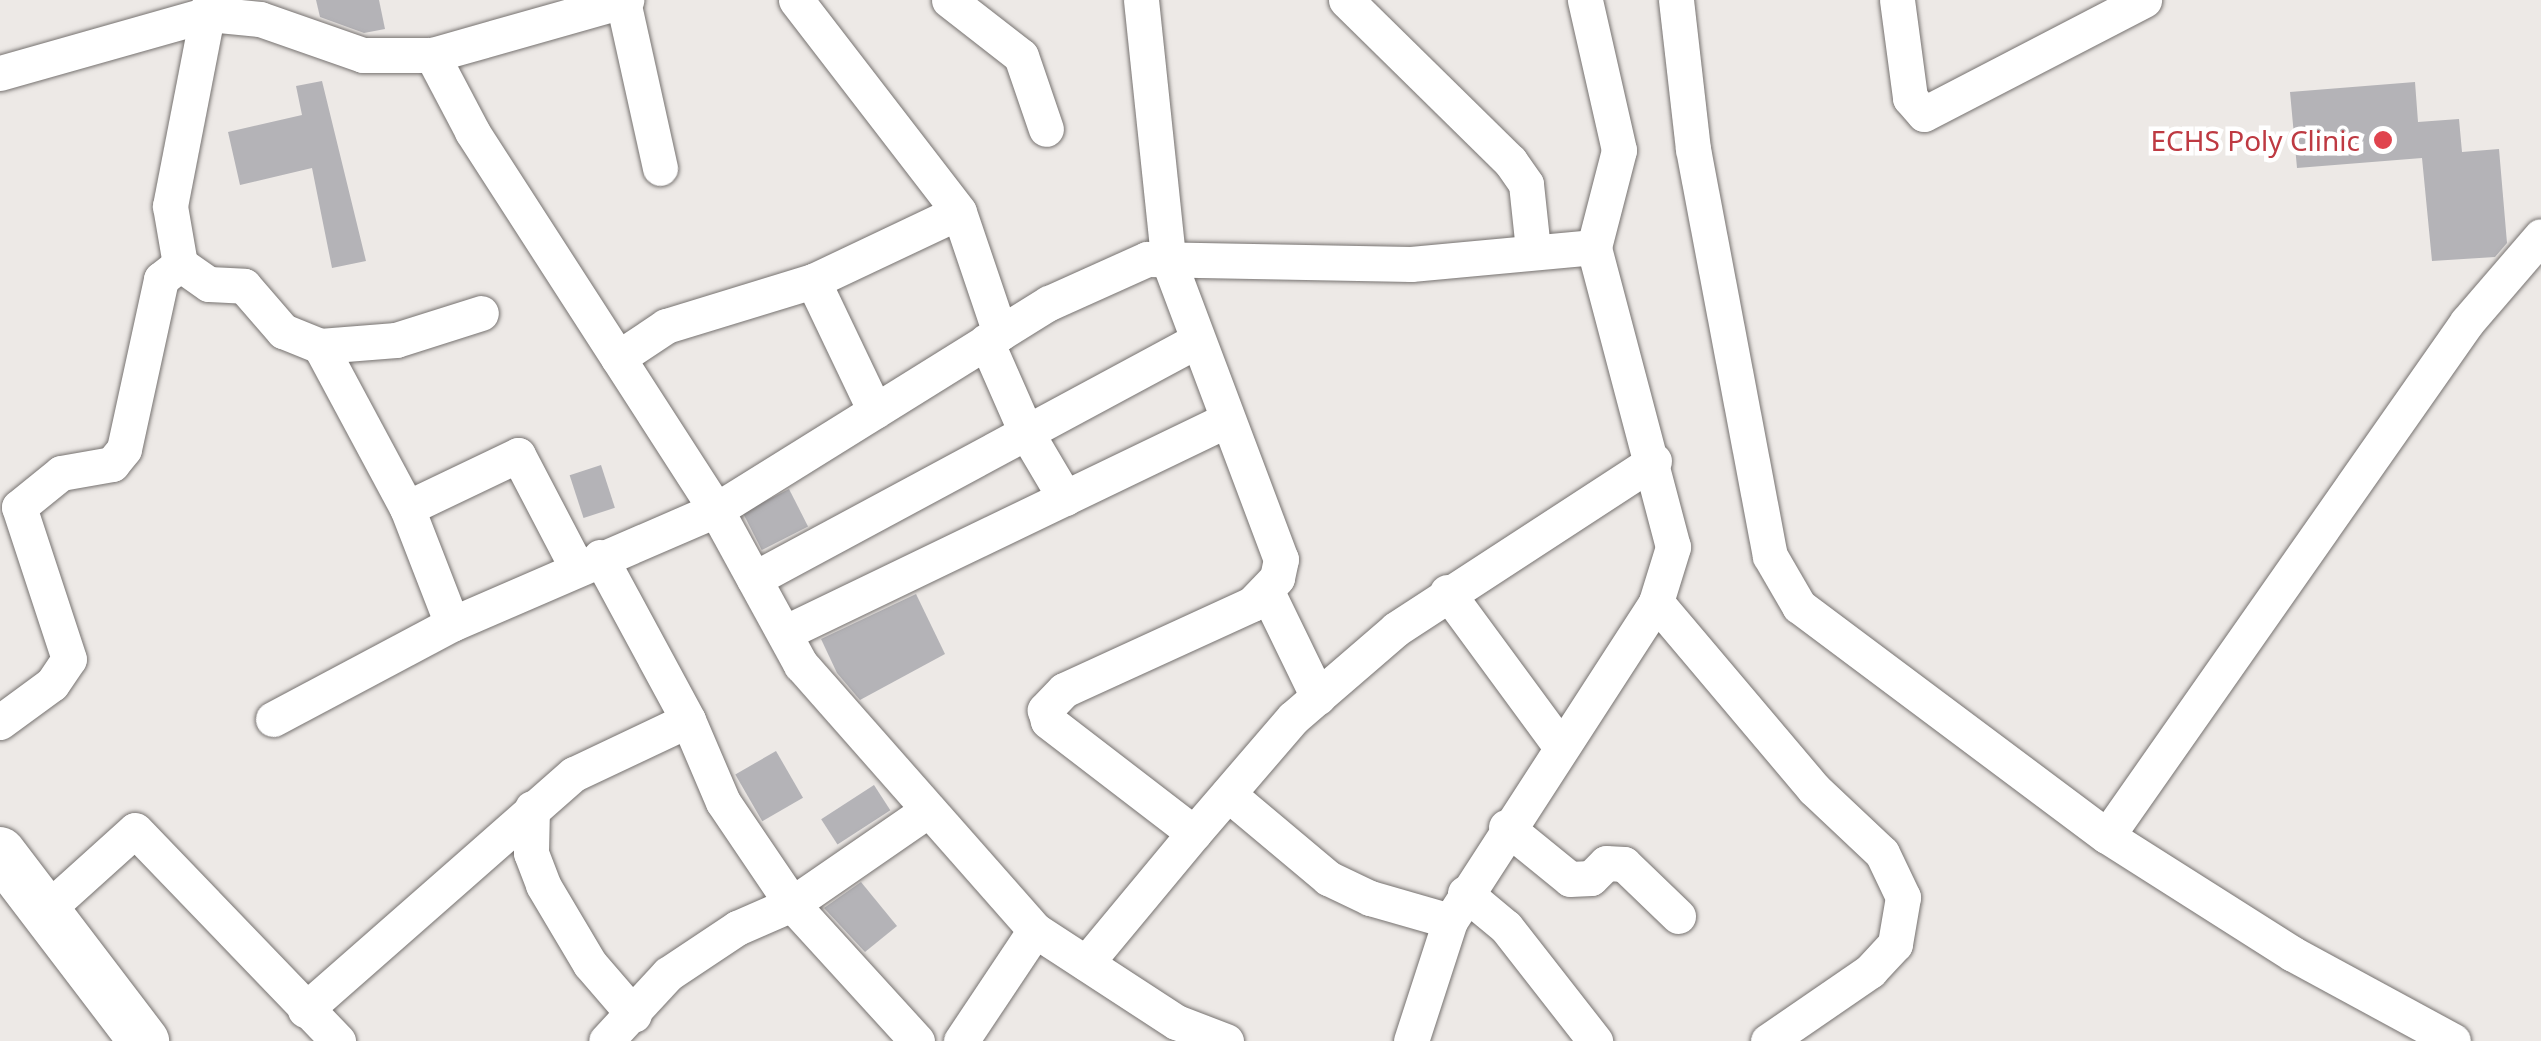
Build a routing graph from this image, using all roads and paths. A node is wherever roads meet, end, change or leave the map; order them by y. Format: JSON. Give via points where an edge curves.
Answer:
{"nodes":[{"id":1,"x":796,"y":0,"type":"edge"},
{"id":2,"x":949,"y":0,"type":"edge"},
{"id":3,"x":1141,"y":0,"type":"edge"},
{"id":4,"x":1346,"y":0,"type":"edge"},
{"id":5,"x":1585,"y":0,"type":"edge"},
{"id":6,"x":1676,"y":0,"type":"edge"},
{"id":7,"x":1897,"y":0,"type":"edge"},
{"id":8,"x":2144,"y":0,"type":"edge"},
{"id":9,"x":625,"y":1,"type":"edge"},
{"id":10,"x":210,"y":7,"type":"edge"},
{"id":11,"x":432,"y":55,"type":"junction"},
{"id":12,"x":0,"y":72,"type":"edge"},
{"id":13,"x":1046,"y":130,"type":"dead end"},
{"id":14,"x":660,"y":168,"type":"dead end"},
{"id":15,"x":959,"y":212,"type":"junction"},
{"id":16,"x":2541,"y":236,"type":"edge"},
{"id":17,"x":1594,"y":247,"type":"junction"},
{"id":18,"x":1533,"y":250,"type":"junction"},
{"id":19,"x":1168,"y":259,"type":"junction"},
{"id":20,"x":180,"y":264,"type":"junction"},
{"id":21,"x":813,"y":281,"type":"junction"},
{"id":22,"x":481,"y":313,"type":"dead end"},
{"id":23,"x":993,"y":337,"type":"junction"},
{"id":24,"x":1196,"y":341,"type":"junction"},
{"id":25,"x":320,"y":346,"type":"junction"},
{"id":26,"x":618,"y":358,"type":"junction"},
{"id":27,"x":875,"y":411,"type":"junction"},
{"id":28,"x":1227,"y":420,"type":"junction"},
{"id":29,"x":1026,"y":432,"type":"junction"},
{"id":30,"x":1654,"y":461,"type":"junction"},
{"id":31,"x":1065,"y":498,"type":"junction"},
{"id":32,"x":406,"y":508,"type":"junction"},
{"id":33,"x":716,"y":510,"type":"junction"},
{"id":34,"x":588,"y":563,"type":"junction"},
{"id":35,"x":754,"y":578,"type":"junction"},
{"id":36,"x":1267,"y":592,"type":"junction"},
{"id":37,"x":1448,"y":592,"type":"junction"},
{"id":38,"x":1656,"y":602,"type":"junction"},
{"id":39,"x":452,"y":624,"type":"junction"},
{"id":40,"x":784,"y":633,"type":"junction"},
{"id":41,"x":1318,"y":697,"type":"junction"},
{"id":42,"x":273,"y":718,"type":"dead end"},
{"id":43,"x":688,"y":720,"type":"junction"},
{"id":44,"x":0,"y":722,"type":"edge"},
{"id":45,"x":1560,"y":746,"type":"junction"},
{"id":46,"x":1228,"y":794,"type":"junction"},
{"id":47,"x":532,"y":808,"type":"junction"},
{"id":48,"x":927,"y":811,"type":"junction"},
{"id":49,"x":1506,"y":827,"type":"junction"},
{"id":50,"x":1194,"y":833,"type":"junction"},
{"id":51,"x":2107,"y":836,"type":"junction"},
{"id":52,"x":0,"y":852,"type":"edge"},
{"id":53,"x":792,"y":904,"type":"junction"},
{"id":54,"x":1458,"y":907,"type":"junction"},
{"id":55,"x":44,"y":912,"type":"junction"},
{"id":56,"x":1678,"y":916,"type":"dead end"},
{"id":57,"x":1035,"y":930,"type":"junction"},
{"id":58,"x":1086,"y":964,"type":"junction"},
{"id":59,"x":305,"y":1010,"type":"junction"},
{"id":60,"x":634,"y":1015,"type":"junction"},
{"id":61,"x":1168,"y":1032,"type":"edge"},
{"id":62,"x":144,"y":1041,"type":"edge"},
{"id":63,"x":338,"y":1041,"type":"edge"},
{"id":64,"x":606,"y":1041,"type":"edge"},
{"id":65,"x":917,"y":1041,"type":"edge"},
{"id":66,"x":960,"y":1041,"type":"edge"},
{"id":67,"x":1226,"y":1041,"type":"edge"},
{"id":68,"x":1412,"y":1041,"type":"edge"},
{"id":69,"x":1595,"y":1041,"type":"edge"},
{"id":70,"x":1768,"y":1041,"type":"edge"},
{"id":71,"x":2453,"y":1041,"type":"edge"}],
"edges":[{"from":1,"to":15,"type":"street"},
{"from":2,"to":13,"type":"street","via":[[1021,56]]},
{"from":3,"to":19,"type":"street"},
{"from":4,"to":18,"type":"street","via":[[1510,161],[1526,184]]},
{"from":5,"to":17,"type":"street","via":[[1618,150]]},
{"from":6,"to":51,"type":"street","via":[[1693,149],[1770,556],[1798,606]]},
{"from":7,"to":8,"type":"street","via":[[1910,98],[1924,114],[1934,114]]},
{"from":9,"to":11,"type":"street"},
{"from":9,"to":14,"type":"street"},
{"from":10,"to":11,"type":"street","via":[[364,55]]},
{"from":10,"to":12,"type":"street"},
{"from":10,"to":20,"type":"street","via":[[170,206]]},
{"from":11,"to":26,"type":"street","via":[[472,130]]},
{"from":15,"to":21,"type":"street"},
{"from":15,"to":23,"type":"street"},
{"from":16,"to":51,"type":"street","via":[[2467,322]]},
{"from":17,"to":18,"type":"street"},
{"from":17,"to":30,"type":"street"},
{"from":18,"to":19,"type":"street","via":[[1411,264]]},
{"from":19,"to":23,"type":"street","via":[[1147,259]]},
{"from":19,"to":24,"type":"street"},
{"from":20,"to":25,"type":"street","via":[[209,284],[244,286],[282,331]]},
{"from":20,"to":44,"type":"street","via":[[160,279],[120,458],[61,473],[19,507],[70,649],[65,671]]},
{"from":21,"to":26,"type":"street","via":[[666,326]]},
{"from":21,"to":27,"type":"street"},
{"from":22,"to":25,"type":"street","via":[[396,340]]},
{"from":23,"to":27,"type":"street"},
{"from":23,"to":29,"type":"street"},
{"from":24,"to":28,"type":"street"},
{"from":24,"to":29,"type":"street"},
{"from":25,"to":32,"type":"street"},
{"from":26,"to":33,"type":"street"},
{"from":27,"to":33,"type":"street"},
{"from":28,"to":31,"type":"street"},
{"from":28,"to":36,"type":"street","via":[[1281,559]]},
{"from":29,"to":31,"type":"street"},
{"from":29,"to":35,"type":"street"},
{"from":30,"to":37,"type":"street"},
{"from":30,"to":38,"type":"street","via":[[1673,547]]},
{"from":31,"to":40,"type":"street"},
{"from":32,"to":34,"type":"street","via":[[518,456]]},
{"from":32,"to":39,"type":"street"},
{"from":33,"to":34,"type":"street"},
{"from":33,"to":35,"type":"street"},
{"from":34,"to":39,"type":"street"},
{"from":34,"to":43,"type":"street"},
{"from":35,"to":40,"type":"street"},
{"from":36,"to":41,"type":"street"},
{"from":36,"to":50,"type":"street","via":[[1064,690],[1046,710],[1048,721]]},
{"from":37,"to":41,"type":"street"},
{"from":37,"to":45,"type":"street"},
{"from":38,"to":45,"type":"street"},
{"from":38,"to":70,"type":"street","via":[[1814,789],[1882,852],[1903,897],[1894,944],[1870,972]]},
{"from":39,"to":42,"type":"street"},
{"from":40,"to":48,"type":"street","via":[[801,665]]},
{"from":41,"to":46,"type":"street"},
{"from":43,"to":47,"type":"street","via":[[574,774]]},
{"from":43,"to":53,"type":"street","via":[[724,802]]},
{"from":45,"to":49,"type":"street"},
{"from":46,"to":50,"type":"street"},
{"from":46,"to":54,"type":"street","via":[[1328,878],[1370,898]]},
{"from":47,"to":59,"type":"street"},
{"from":47,"to":60,"type":"street","via":[[530,852],[543,885],[590,964]]},
{"from":48,"to":53,"type":"street"},
{"from":48,"to":57,"type":"street"},
{"from":49,"to":54,"type":"street"},
{"from":49,"to":56,"type":"street","via":[[1570,879],[1591,878],[1606,863],[1624,864]]},
{"from":50,"to":58,"type":"street"},
{"from":51,"to":71,"type":"street","via":[[2294,954]]},
{"from":52,"to":55,"type":"street"},
{"from":53,"to":60,"type":"street","via":[[738,928],[668,974]]},
{"from":53,"to":65,"type":"street"},
{"from":54,"to":68,"type":"street"},
{"from":54,"to":69,"type":"street","via":[[1506,927]]},
{"from":55,"to":59,"type":"street","via":[[135,830]]},
{"from":55,"to":62,"type":"street"},
{"from":57,"to":58,"type":"street"},
{"from":57,"to":66,"type":"street"},
{"from":58,"to":61,"type":"street"},
{"from":59,"to":63,"type":"street"},
{"from":60,"to":64,"type":"street"},
{"from":61,"to":67,"type":"street"}]}
